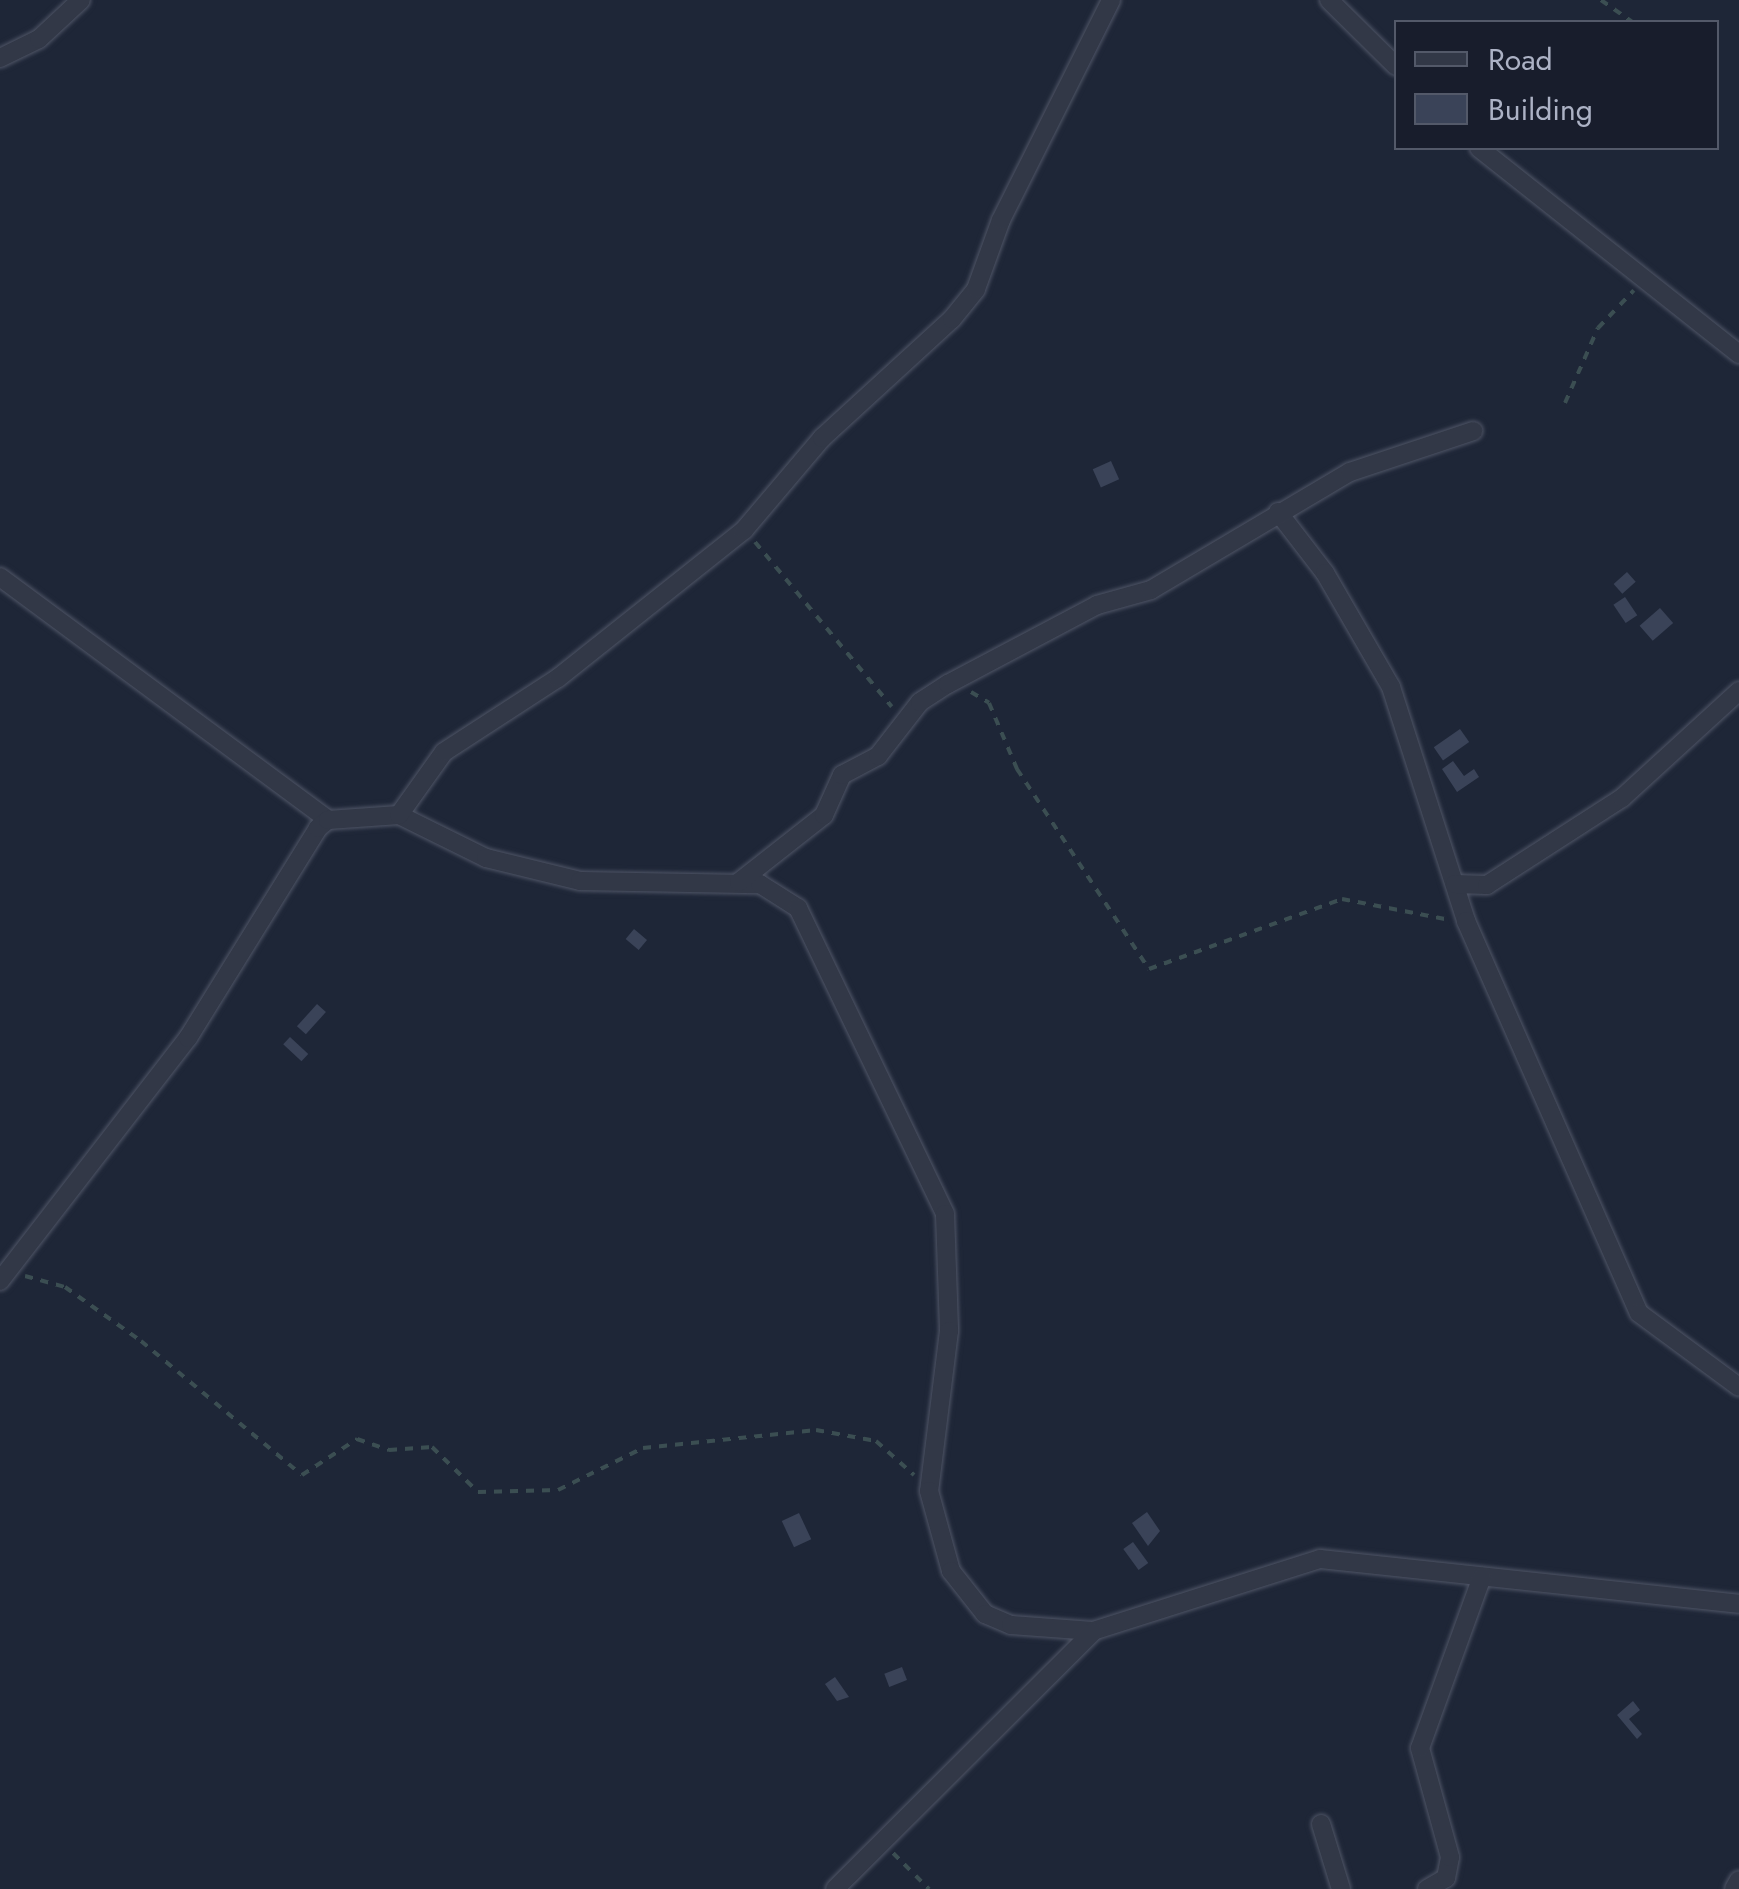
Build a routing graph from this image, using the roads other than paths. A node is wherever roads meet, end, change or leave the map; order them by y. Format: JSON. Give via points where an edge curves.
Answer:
{"nodes":[{"id":1,"x":81,"y":0,"type":"edge"},
{"id":2,"x":1111,"y":0,"type":"edge"},
{"id":3,"x":1329,"y":0,"type":"edge"},
{"id":4,"x":0,"y":58,"type":"edge"},
{"id":5,"x":1394,"y":64,"type":"edge"},
{"id":6,"x":1482,"y":150,"type":"edge"},
{"id":7,"x":1739,"y":354,"type":"edge"},
{"id":8,"x":1473,"y":430,"type":"dead end"},
{"id":9,"x":1278,"y":512,"type":"junction"},
{"id":10,"x":0,"y":577,"type":"edge"},
{"id":11,"x":1739,"y":692,"type":"edge"},
{"id":12,"x":398,"y":815,"type":"junction"},
{"id":13,"x":328,"y":820,"type":"junction"},
{"id":14,"x":739,"y":882,"type":"junction"},
{"id":15,"x":1455,"y":884,"type":"junction"},
{"id":16,"x":2,"y":1278,"type":"edge"},
{"id":17,"x":1739,"y":1387,"type":"edge"},
{"id":18,"x":1482,"y":1578,"type":"junction"},
{"id":19,"x":1739,"y":1604,"type":"edge"},
{"id":20,"x":1093,"y":1631,"type":"junction"},
{"id":21,"x":1321,"y":1824,"type":"dead end"},
{"id":22,"x":1739,"y":1880,"type":"edge"},
{"id":23,"x":835,"y":1889,"type":"edge"},
{"id":24,"x":1342,"y":1889,"type":"edge"},
{"id":25,"x":1426,"y":1889,"type":"edge"},
{"id":26,"x":1734,"y":1889,"type":"edge"}],
"edges":[{"from":1,"to":4,"type":"street","via":[[39,39]]},
{"from":2,"to":12,"type":"street","via":[[1001,220],[976,289],[822,438],[744,530],[558,678],[444,752]]},
{"from":3,"to":5,"type":"street"},
{"from":6,"to":7,"type":"street"},
{"from":8,"to":9,"type":"street","via":[[1350,472]]},
{"from":9,"to":14,"type":"street","via":[[1151,590],[1097,605],[920,702],[878,756],[842,774],[824,814]]},
{"from":9,"to":15,"type":"street","via":[[1326,573],[1392,687]]},
{"from":10,"to":13,"type":"street"},
{"from":11,"to":15,"type":"street","via":[[1622,798],[1487,885]]},
{"from":12,"to":13,"type":"street"},
{"from":12,"to":14,"type":"street","via":[[486,858],[580,881],[654,888]]},
{"from":13,"to":16,"type":"street","via":[[299,854],[188,1038]]},
{"from":14,"to":20,"type":"street","via":[[782,895],[814,934],[945,1214],[949,1331],[929,1490],[951,1571],[986,1614],[1011,1626]]},
{"from":15,"to":17,"type":"street","via":[[1638,1314]]},
{"from":18,"to":19,"type":"street"},
{"from":18,"to":20,"type":"street","via":[[1320,1559]]},
{"from":18,"to":25,"type":"street","via":[[1420,1748],[1450,1857],[1446,1878]]},
{"from":20,"to":23,"type":"street"},
{"from":21,"to":24,"type":"street"},
{"from":22,"to":26,"type":"street"}]}
